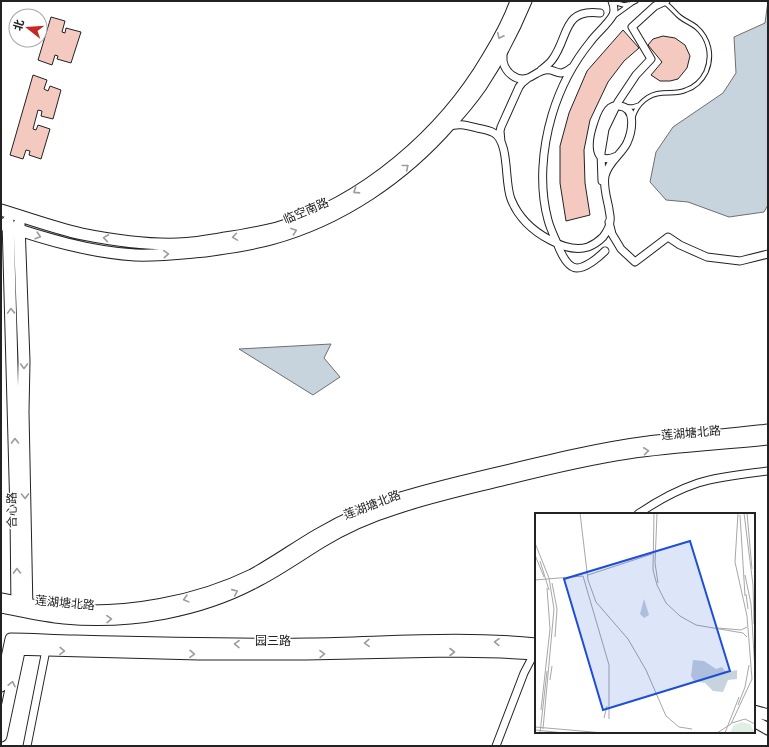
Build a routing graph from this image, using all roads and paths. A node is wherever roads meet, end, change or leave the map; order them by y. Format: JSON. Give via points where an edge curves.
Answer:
{"nodes":[{"id":1,"x":516,"y":1,"type":"edge"},
{"id":2,"x":526,"y":1,"type":"edge"},
{"id":3,"x":612,"y":1,"type":"edge"},
{"id":4,"x":636,"y":1,"type":"edge"},
{"id":5,"x":664,"y":1,"type":"edge"},
{"id":6,"x":632,"y":3,"type":"junction"},
{"id":7,"x":600,"y":13,"type":"dead end"},
{"id":8,"x":609,"y":21,"type":"junction"},
{"id":9,"x":504,"y":49,"type":"junction"},
{"id":10,"x":573,"y":67,"type":"junction"},
{"id":11,"x":539,"y":72,"type":"junction"},
{"id":12,"x":529,"y":78,"type":"junction"},
{"id":13,"x":640,"y":104,"type":"junction"},
{"id":14,"x":620,"y":106,"type":"junction"},
{"id":15,"x":632,"y":124,"type":"junction"},
{"id":16,"x":447,"y":128,"type":"junction"},
{"id":17,"x":502,"y":144,"type":"junction"},
{"id":18,"x":617,"y":156,"type":"junction"},
{"id":19,"x":602,"y":157,"type":"junction"},
{"id":20,"x":607,"y":169,"type":"junction"},
{"id":21,"x":9,"y":212,"type":"edge"},
{"id":22,"x":609,"y":224,"type":"junction"},
{"id":23,"x":9,"y":227,"type":"edge"},
{"id":24,"x":545,"y":237,"type":"junction"},
{"id":25,"x":557,"y":243,"type":"junction"},
{"id":26,"x":606,"y":251,"type":"dead end"},
{"id":27,"x":560,"y":253,"type":"junction"},
{"id":28,"x":768,"y":254,"type":"edge"},
{"id":29,"x":768,"y":430,"type":"edge"},
{"id":30,"x":768,"y":439,"type":"edge"},
{"id":31,"x":768,"y":471,"type":"edge"},
{"id":32,"x":640,"y":513,"type":"edge"},
{"id":33,"x":1,"y":599,"type":"edge"},
{"id":34,"x":1,"y":607,"type":"edge"},
{"id":35,"x":22,"y":607,"type":"junction"},
{"id":36,"x":15,"y":644,"type":"junction"},
{"id":37,"x":46,"y":650,"type":"junction"},
{"id":38,"x":535,"y":651,"type":"edge"},
{"id":39,"x":1,"y":686,"type":"edge"},
{"id":40,"x":755,"y":711,"type":"edge"},
{"id":41,"x":768,"y":716,"type":"edge"},
{"id":42,"x":755,"y":722,"type":"edge"},
{"id":43,"x":768,"y":729,"type":"edge"},
{"id":44,"x":1,"y":736,"type":"edge"},
{"id":45,"x":27,"y":746,"type":"edge"},
{"id":46,"x":496,"y":746,"type":"edge"}],
"edges":[{"from":1,"to":21,"type":"main road","name":"临空南路","one_way":true,"via":[[479,73],[439,123],[414,149],[384,173],[328,208],[277,227],[246,235],[179,244],[127,241],[81,234]]},
{"from":2,"to":9,"type":"main road","name":"临空南路"},
{"from":3,"to":6,"type":"lane","via":[[624,5]]},
{"from":3,"to":8,"type":"street","via":[[614,10]]},
{"from":4,"to":6,"type":"lane"},
{"from":5,"to":13,"type":"lane","via":[[704,35],[709,49],[709,60],[701,79],[688,90],[679,93],[657,93]]},
{"from":5,"to":14,"type":"street","via":[[632,27],[651,59],[636,75]]},
{"from":6,"to":8,"type":"lane"},
{"from":7,"to":11,"type":"street","via":[[586,12],[574,18],[553,60]]},
{"from":8,"to":10,"type":"street","via":[[590,41]]},
{"from":9,"to":12,"type":"street","via":[[504,66],[510,74],[519,79]]},
{"from":9,"to":16,"type":"main road","name":"临空南路","via":[[481,86]]},
{"from":10,"to":11,"type":"street","via":[[563,73],[548,70]]},
{"from":10,"to":25,"type":"street","via":[[558,95],[548,132],[544,166],[543,194],[548,221]]},
{"from":11,"to":12,"type":"street"},
{"from":12,"to":17,"type":"street","via":[[519,87],[501,127]]},
{"from":13,"to":14,"type":"lane","via":[[633,107]]},
{"from":13,"to":15,"type":"lane","via":[[635,111]]},
{"from":14,"to":15,"type":"street","via":[[630,112]]},
{"from":14,"to":19,"type":"street","via":[[605,129]]},
{"from":15,"to":18,"type":"street","via":[[630,136]]},
{"from":16,"to":17,"type":"street","via":[[459,124],[486,129],[494,133]]},
{"from":23,"to":16,"type":"main road","name":"临空南路","one_way":true,"via":[[57,242],[135,255],[182,254],[270,239],[318,222],[367,196],[410,164]]},
{"from":17,"to":24,"type":"street","via":[[510,198],[523,219]]},
{"from":18,"to":19,"type":"street","via":[[608,159]]},
{"from":18,"to":20,"type":"street"},
{"from":19,"to":20,"type":"street"},
{"from":19,"to":22,"type":"street","via":[[602,183]]},
{"from":20,"to":22,"type":"street","via":[[605,183]]},
{"from":21,"to":23,"type":"main road","name":"合心路"},
{"from":22,"to":25,"type":"street","via":[[606,233],[588,247],[577,248]]},
{"from":22,"to":28,"type":"street","via":[[620,249],[635,262],[668,237],[707,257],[740,261]]},
{"from":23,"to":35,"type":"main road","name":"合心路","via":[[16,514]]},
{"from":24,"to":25,"type":"street"},
{"from":24,"to":27,"type":"street"},
{"from":25,"to":27,"type":"street"},
{"from":26,"to":27,"type":"street","via":[[578,268],[570,264]]},
{"from":29,"to":35,"type":"main road","name":"莲湖塘北路","one_way":true,"via":[[626,445],[549,460],[396,500],[370,508],[337,524],[281,558],[224,587],[176,602],[91,611]]},
{"from":35,"to":30,"type":"main road","name":"莲湖塘北路","one_way":true,"via":[[43,615],[92,619],[119,619],[178,611],[236,592],[343,530],[397,508],[487,484],[604,458],[651,450]]},
{"from":31,"to":32,"type":"street","via":[[699,483],[659,500]]},
{"from":33,"to":35,"type":"main road","name":"莲湖塘北路"},
{"from":34,"to":35,"type":"main road","name":"莲湖塘北路"},
{"from":36,"to":37,"type":"main road","name":"园三路"},
{"from":38,"to":36,"type":"main road","name":"园三路","one_way":true,"via":[[465,641],[309,644],[73,641]]},
{"from":36,"to":39,"type":"main road"},
{"from":44,"to":36,"type":"main road","one_way":true},
{"from":37,"to":38,"type":"main road","name":"园三路","one_way":true,"via":[[198,654]]},
{"from":37,"to":45,"type":"street"},
{"from":38,"to":46,"type":"street"},
{"from":40,"to":41,"type":"main road"},
{"from":42,"to":43,"type":"main road"}]}
